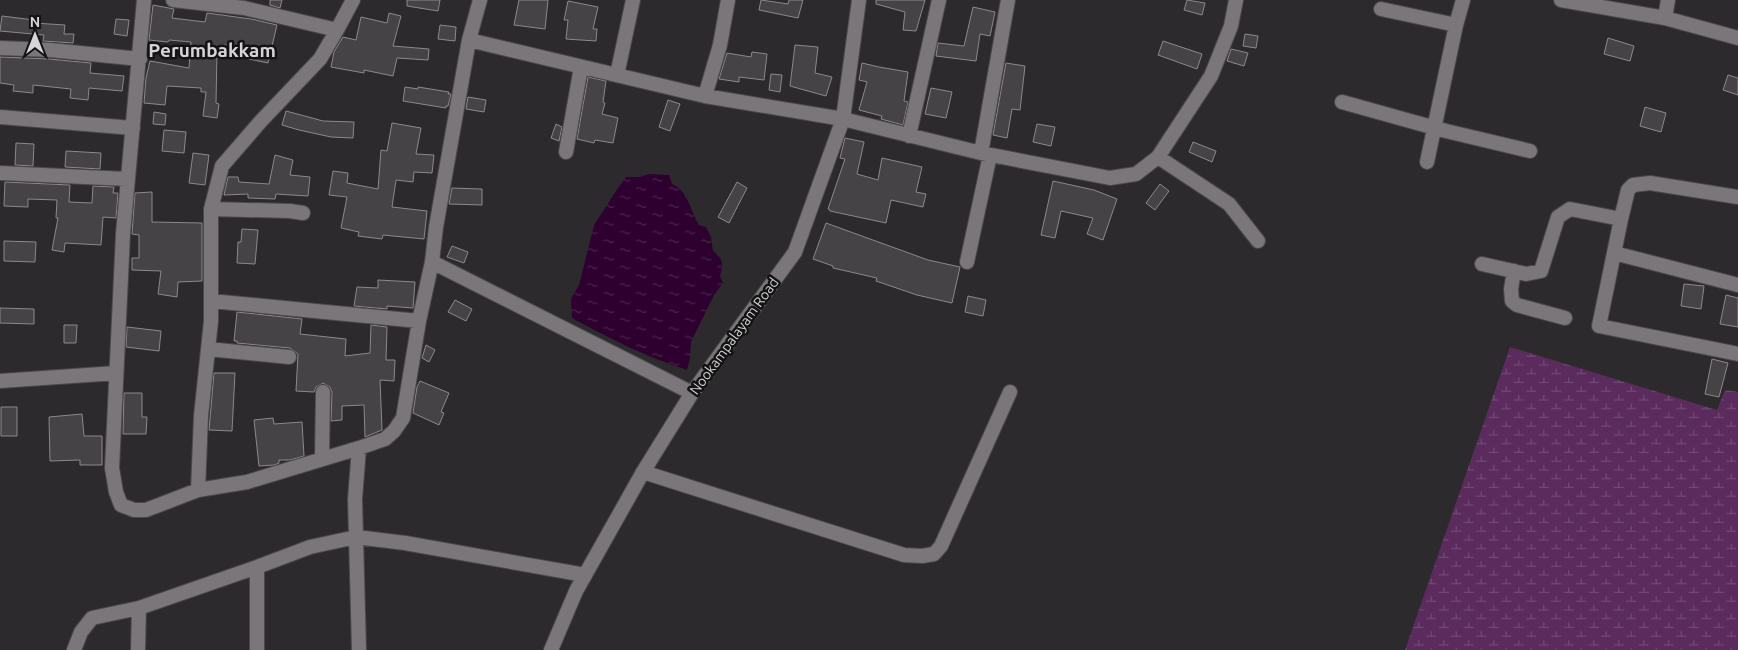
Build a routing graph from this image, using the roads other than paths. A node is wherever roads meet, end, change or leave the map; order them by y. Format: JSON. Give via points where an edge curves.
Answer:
{"nodes":[{"id":1,"x":144,"y":0,"type":"edge"},
{"id":2,"x":173,"y":0,"type":"edge"},
{"id":3,"x":353,"y":0,"type":"edge"},
{"id":4,"x":480,"y":0,"type":"edge"},
{"id":5,"x":633,"y":0,"type":"edge"},
{"id":6,"x":728,"y":0,"type":"edge"},
{"id":7,"x":859,"y":0,"type":"edge"},
{"id":8,"x":939,"y":0,"type":"edge"},
{"id":9,"x":1008,"y":0,"type":"edge"},
{"id":10,"x":1236,"y":0,"type":"edge"},
{"id":11,"x":1463,"y":0,"type":"edge"},
{"id":12,"x":1561,"y":0,"type":"edge"},
{"id":13,"x":1668,"y":0,"type":"edge"},
{"id":14,"x":1381,"y":9,"type":"dead end"},
{"id":15,"x":1665,"y":18,"type":"junction"},
{"id":16,"x":1456,"y":25,"type":"junction"},
{"id":17,"x":337,"y":30,"type":"junction"},
{"id":18,"x":1738,"y":38,"type":"edge"},
{"id":19,"x":470,"y":40,"type":"junction"},
{"id":20,"x":0,"y":48,"type":"edge"},
{"id":21,"x":140,"y":59,"type":"junction"},
{"id":22,"x":582,"y":67,"type":"junction"},
{"id":23,"x":617,"y":75,"type":"junction"},
{"id":24,"x":705,"y":96,"type":"junction"},
{"id":25,"x":1342,"y":102,"type":"dead end"},
{"id":26,"x":0,"y":117,"type":"edge"},
{"id":27,"x":843,"y":119,"type":"junction"},
{"id":28,"x":133,"y":128,"type":"junction"},
{"id":29,"x":1434,"y":128,"type":"junction"},
{"id":30,"x":909,"y":136,"type":"junction"},
{"id":31,"x":1530,"y":151,"type":"dead end"},
{"id":32,"x":566,"y":152,"type":"dead end"},
{"id":33,"x":986,"y":154,"type":"junction"},
{"id":34,"x":1158,"y":157,"type":"junction"},
{"id":35,"x":1427,"y":162,"type":"dead end"},
{"id":36,"x":0,"y":173,"type":"edge"},
{"id":37,"x":127,"y":179,"type":"junction"},
{"id":38,"x":1738,"y":197,"type":"edge"},
{"id":39,"x":211,"y":209,"type":"junction"},
{"id":40,"x":303,"y":213,"type":"dead end"},
{"id":41,"x":1621,"y":219,"type":"junction"},
{"id":42,"x":1258,"y":241,"type":"dead end"},
{"id":43,"x":1614,"y":253,"type":"junction"},
{"id":44,"x":432,"y":262,"type":"junction"},
{"id":45,"x":967,"y":262,"type":"dead end"},
{"id":46,"x":1482,"y":264,"type":"dead end"},
{"id":47,"x":1514,"y":271,"type":"junction"},
{"id":48,"x":1738,"y":285,"type":"edge"},
{"id":49,"x":211,"y":301,"type":"junction"},
{"id":50,"x":1565,"y":318,"type":"dead end"},
{"id":51,"x":419,"y":321,"type":"junction"},
{"id":52,"x":208,"y":349,"type":"junction"},
{"id":53,"x":1738,"y":354,"type":"edge"},
{"id":54,"x":290,"y":357,"type":"dead end"},
{"id":55,"x":116,"y":373,"type":"junction"},
{"id":56,"x":0,"y":381,"type":"edge"},
{"id":57,"x":323,"y":392,"type":"dead end"},
{"id":58,"x":1010,"y":392,"type":"dead end"},
{"id":59,"x":692,"y":393,"type":"junction"},
{"id":60,"x":359,"y":448,"type":"junction"},
{"id":61,"x":322,"y":458,"type":"junction"},
{"id":62,"x":643,"y":472,"type":"junction"},
{"id":63,"x":198,"y":490,"type":"junction"},
{"id":64,"x":356,"y":537,"type":"junction"},
{"id":65,"x":257,"y":567,"type":"junction"},
{"id":66,"x":585,"y":575,"type":"junction"},
{"id":67,"x":139,"y":608,"type":"junction"},
{"id":68,"x":74,"y":650,"type":"edge"},
{"id":69,"x":138,"y":650,"type":"edge"},
{"id":70,"x":257,"y":650,"type":"edge"},
{"id":71,"x":359,"y":650,"type":"edge"},
{"id":72,"x":551,"y":650,"type":"edge"}],
"edges":[{"from":1,"to":21,"type":"street"},
{"from":2,"to":17,"type":"street","via":[[244,8]]},
{"from":3,"to":17,"type":"street"},
{"from":4,"to":19,"type":"street"},
{"from":5,"to":23,"type":"street"},
{"from":6,"to":24,"type":"street","via":[[720,45]]},
{"from":7,"to":27,"type":"street","name":"Nookampalayam Road"},
{"from":8,"to":30,"type":"street"},
{"from":9,"to":33,"type":"street"},
{"from":10,"to":34,"type":"street","via":[[1231,26],[1211,76]]},
{"from":11,"to":16,"type":"street"},
{"from":12,"to":15,"type":"street"},
{"from":13,"to":15,"type":"street"},
{"from":14,"to":16,"type":"street"},
{"from":15,"to":18,"type":"street"},
{"from":16,"to":29,"type":"street"},
{"from":17,"to":39,"type":"street","via":[[320,58],[222,166]]},
{"from":19,"to":22,"type":"street"},
{"from":19,"to":44,"type":"street"},
{"from":20,"to":21,"type":"street"},
{"from":21,"to":28,"type":"street"},
{"from":22,"to":23,"type":"street"},
{"from":22,"to":32,"type":"street"},
{"from":23,"to":24,"type":"street"},
{"from":24,"to":27,"type":"street"},
{"from":25,"to":29,"type":"street"},
{"from":26,"to":28,"type":"street"},
{"from":27,"to":30,"type":"street"},
{"from":27,"to":59,"type":"street","name":"Nookampalayam Road","via":[[795,252]]},
{"from":28,"to":37,"type":"street"},
{"from":29,"to":31,"type":"street"},
{"from":29,"to":35,"type":"street"},
{"from":30,"to":33,"type":"street"},
{"from":33,"to":34,"type":"street","via":[[1110,178],[1136,174]]},
{"from":33,"to":45,"type":"street"},
{"from":34,"to":42,"type":"street","via":[[1229,204]]},
{"from":36,"to":37,"type":"street"},
{"from":37,"to":55,"type":"street"},
{"from":38,"to":41,"type":"street","via":[[1650,183],[1633,184],[1628,190]]},
{"from":39,"to":40,"type":"street"},
{"from":39,"to":49,"type":"street"},
{"from":41,"to":43,"type":"street"},
{"from":41,"to":47,"type":"street","via":[[1570,209],[1558,217],[1541,271],[1526,274]]},
{"from":43,"to":48,"type":"street"},
{"from":43,"to":53,"type":"street","via":[[1599,326]]},
{"from":44,"to":51,"type":"street"},
{"from":44,"to":59,"type":"street"},
{"from":46,"to":47,"type":"street"},
{"from":47,"to":50,"type":"street","via":[[1512,301]]},
{"from":49,"to":51,"type":"street"},
{"from":49,"to":52,"type":"street"},
{"from":51,"to":60,"type":"street","via":[[403,418],[385,439]]},
{"from":52,"to":54,"type":"street"},
{"from":52,"to":63,"type":"street"},
{"from":55,"to":56,"type":"street"},
{"from":55,"to":63,"type":"street","via":[[112,468],[121,505],[146,510]]},
{"from":57,"to":61,"type":"street"},
{"from":58,"to":62,"type":"street","via":[[941,546],[934,554],[904,555]]},
{"from":59,"to":62,"type":"street","name":"Nookampalayam Road"},
{"from":60,"to":61,"type":"street"},
{"from":60,"to":64,"type":"street"},
{"from":61,"to":63,"type":"street","via":[[247,482]]},
{"from":62,"to":66,"type":"street","name":"Nookampalayam Road"},
{"from":64,"to":65,"type":"street","via":[[310,547]]},
{"from":64,"to":66,"type":"street"},
{"from":64,"to":71,"type":"street"},
{"from":65,"to":67,"type":"street"},
{"from":65,"to":70,"type":"street"},
{"from":66,"to":72,"type":"street","name":"Nookampalayam Road"},
{"from":67,"to":68,"type":"street","via":[[92,618],[81,632]]},
{"from":67,"to":69,"type":"street"}]}
